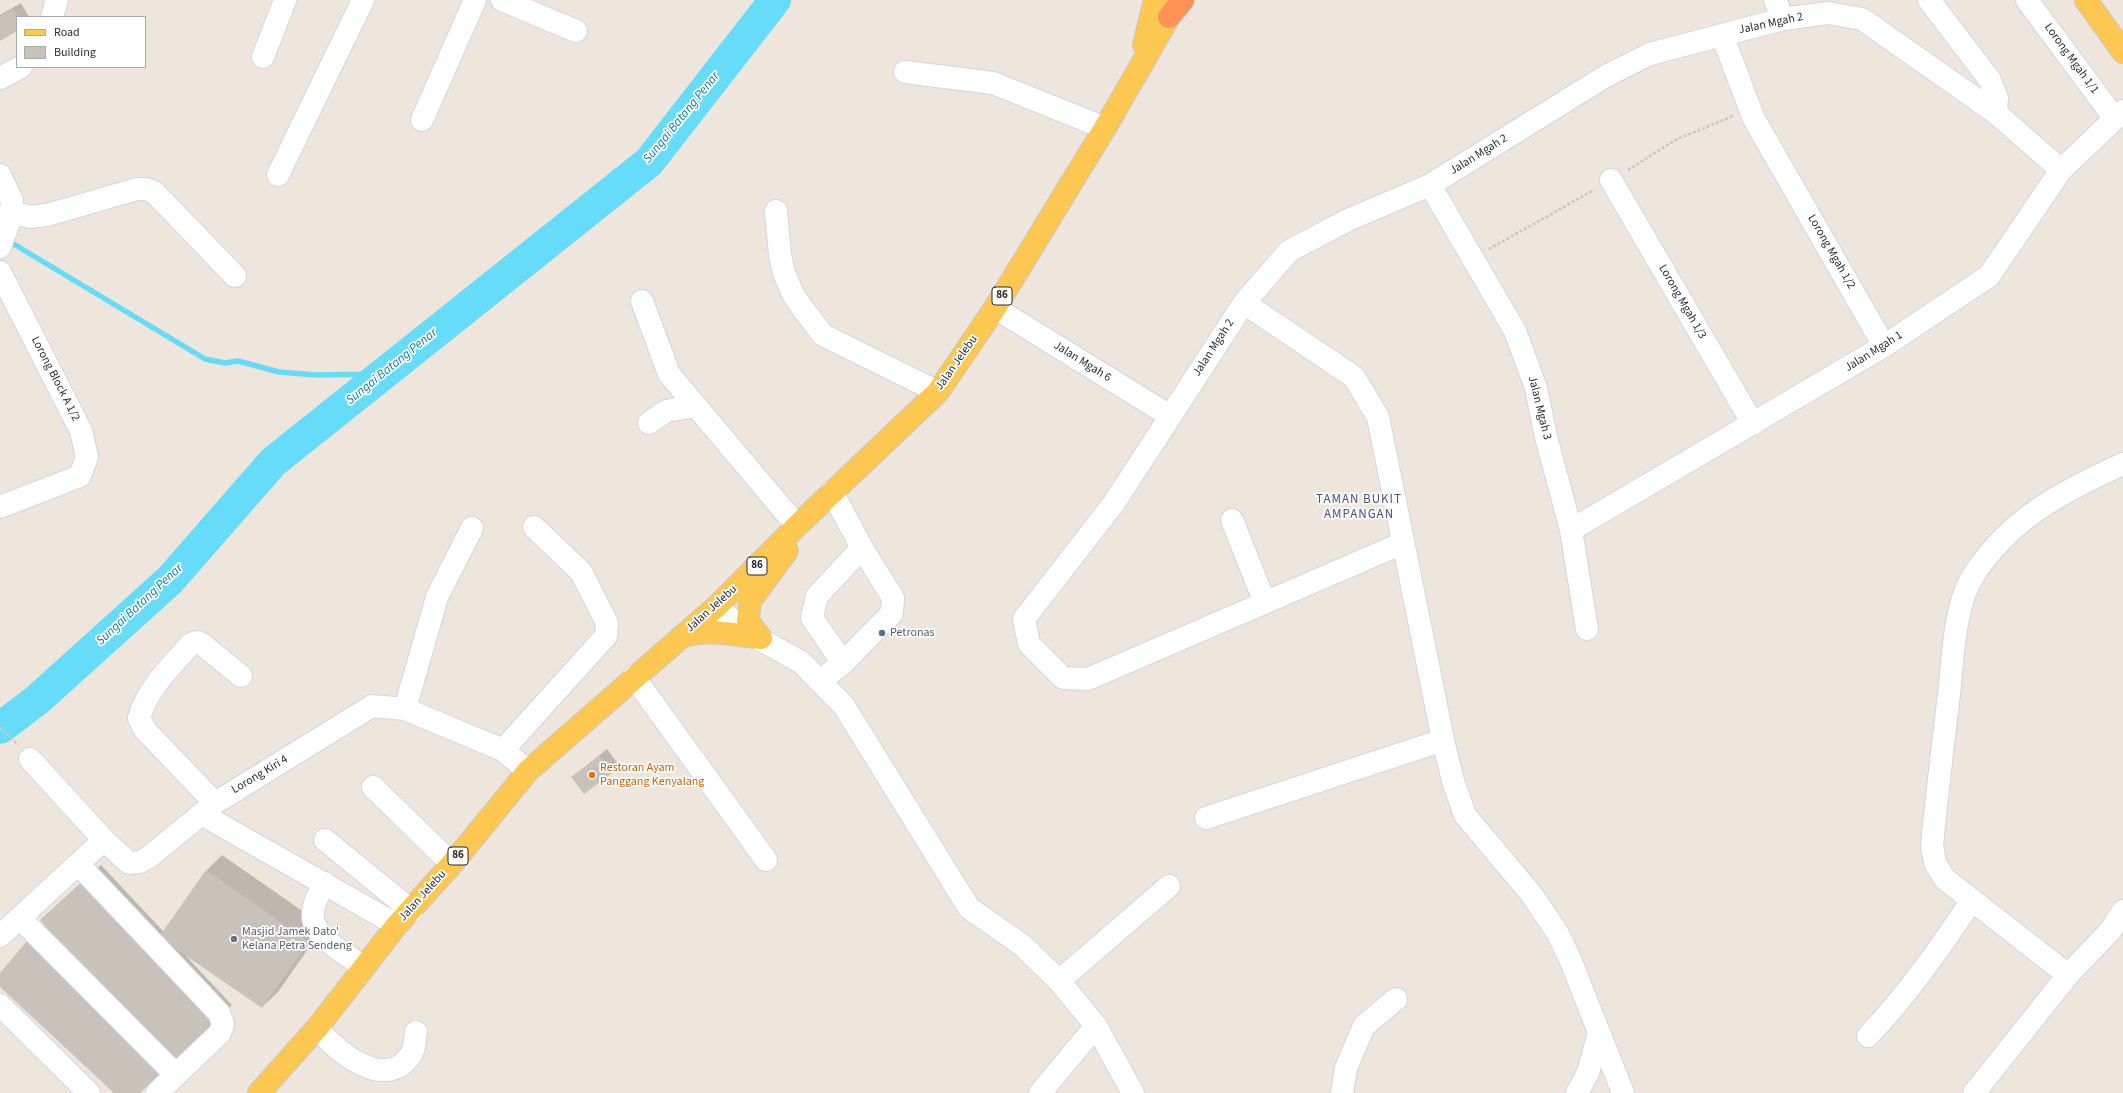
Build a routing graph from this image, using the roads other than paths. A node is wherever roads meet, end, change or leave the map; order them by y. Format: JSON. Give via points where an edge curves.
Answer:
{"nodes":[{"id":1,"x":58,"y":0,"type":"edge"},
{"id":2,"x":286,"y":0,"type":"edge"},
{"id":3,"x":363,"y":0,"type":"edge"},
{"id":4,"x":475,"y":0,"type":"edge"},
{"id":5,"x":502,"y":0,"type":"edge"},
{"id":6,"x":1155,"y":0,"type":"edge"},
{"id":7,"x":1183,"y":0,"type":"edge"},
{"id":8,"x":1929,"y":0,"type":"edge"},
{"id":9,"x":2027,"y":0,"type":"edge"},
{"id":10,"x":2086,"y":0,"type":"edge"},
{"id":11,"x":1172,"y":9,"type":"edge"},
{"id":12,"x":1779,"y":10,"type":"edge"},
{"id":13,"x":52,"y":16,"type":"edge"},
{"id":14,"x":576,"y":31,"type":"dead end"},
{"id":15,"x":1722,"y":35,"type":"junction"},
{"id":16,"x":2123,"y":52,"type":"edge"},
{"id":17,"x":264,"y":57,"type":"dead end"},
{"id":18,"x":19,"y":68,"type":"edge"},
{"id":19,"x":905,"y":72,"type":"dead end"},
{"id":20,"x":1136,"y":73,"type":"junction"},
{"id":21,"x":0,"y":78,"type":"edge"},
{"id":22,"x":1996,"y":113,"type":"junction"},
{"id":23,"x":2119,"y":115,"type":"edge"},
{"id":24,"x":422,"y":120,"type":"dead end"},
{"id":25,"x":1105,"y":128,"type":"junction"},
{"id":26,"x":2060,"y":170,"type":"junction"},
{"id":27,"x":0,"y":175,"type":"edge"},
{"id":28,"x":278,"y":175,"type":"dead end"},
{"id":29,"x":1611,"y":180,"type":"dead end"},
{"id":30,"x":1430,"y":185,"type":"junction"},
{"id":31,"x":776,"y":211,"type":"dead end"},
{"id":32,"x":10,"y":216,"type":"junction"},
{"id":33,"x":0,"y":247,"type":"edge"},
{"id":34,"x":0,"y":272,"type":"edge"},
{"id":35,"x":235,"y":276,"type":"dead end"},
{"id":36,"x":642,"y":301,"type":"dead end"},
{"id":37,"x":1244,"y":303,"type":"junction"},
{"id":38,"x":995,"y":308,"type":"junction"},
{"id":39,"x":1884,"y":346,"type":"junction"},
{"id":40,"x":938,"y":392,"type":"junction"},
{"id":41,"x":694,"y":406,"type":"junction"},
{"id":42,"x":1170,"y":416,"type":"junction"},
{"id":43,"x":649,"y":423,"type":"dead end"},
{"id":44,"x":1753,"y":424,"type":"junction"},
{"id":45,"x":2123,"y":464,"type":"edge"},
{"id":46,"x":832,"y":492,"type":"junction"},
{"id":47,"x":0,"y":507,"type":"edge"},
{"id":48,"x":817,"y":507,"type":"junction"},
{"id":49,"x":1232,"y":520,"type":"dead end"},
{"id":50,"x":797,"y":526,"type":"junction"},
{"id":51,"x":534,"y":527,"type":"dead end"},
{"id":52,"x":472,"y":528,"type":"dead end"},
{"id":53,"x":1571,"y":530,"type":"junction"},
{"id":54,"x":1404,"y":544,"type":"junction"},
{"id":55,"x":862,"y":548,"type":"junction"},
{"id":56,"x":1265,"y":603,"type":"junction"},
{"id":57,"x":717,"y":606,"type":"junction"},
{"id":58,"x":1587,"y":629,"type":"dead end"},
{"id":59,"x":679,"y":638,"type":"junction"},
{"id":60,"x":761,"y":638,"type":"junction"},
{"id":61,"x":844,"y":663,"type":"junction"},
{"id":62,"x":241,"y":676,"type":"dead end"},
{"id":63,"x":634,"y":677,"type":"junction"},
{"id":64,"x":820,"y":681,"type":"junction"},
{"id":65,"x":405,"y":709,"type":"junction"},
{"id":66,"x":1443,"y":740,"type":"junction"},
{"id":67,"x":503,"y":750,"type":"junction"},
{"id":68,"x":30,"y":759,"type":"road end"},
{"id":69,"x":528,"y":771,"type":"junction"},
{"id":70,"x":373,"y":786,"type":"dead end"},
{"id":71,"x":209,"y":809,"type":"junction"},
{"id":72,"x":1206,"y":818,"type":"dead end"},
{"id":73,"x":104,"y":840,"type":"junction"},
{"id":74,"x":326,"y":840,"type":"dead end"},
{"id":75,"x":766,"y":860,"type":"dead end"},
{"id":76,"x":78,"y":864,"type":"junction"},
{"id":77,"x":452,"y":864,"type":"junction"},
{"id":78,"x":325,"y":883,"type":"junction"},
{"id":79,"x":1169,"y":886,"type":"dead end"},
{"id":80,"x":1972,"y":900,"type":"junction"},
{"id":81,"x":2123,"y":911,"type":"edge"},
{"id":82,"x":20,"y":918,"type":"junction"},
{"id":83,"x":404,"y":918,"type":"junction"},
{"id":84,"x":0,"y":936,"type":"edge"},
{"id":85,"x":364,"y":967,"type":"junction"},
{"id":86,"x":2068,"y":975,"type":"junction"},
{"id":87,"x":1059,"y":981,"type":"junction"},
{"id":88,"x":1396,"y":999,"type":"dead end"},
{"id":89,"x":0,"y":1005,"type":"edge"},
{"id":90,"x":1096,"y":1026,"type":"junction"},
{"id":91,"x":317,"y":1028,"type":"junction"},
{"id":92,"x":416,"y":1032,"type":"dead end"},
{"id":93,"x":1600,"y":1033,"type":"junction"},
{"id":94,"x":1868,"y":1036,"type":"dead end"},
{"id":95,"x":176,"y":1075,"type":"junction"},
{"id":96,"x":89,"y":1093,"type":"edge"},
{"id":97,"x":156,"y":1093,"type":"edge"},
{"id":98,"x":259,"y":1093,"type":"edge"},
{"id":99,"x":1040,"y":1093,"type":"edge"},
{"id":100,"x":1133,"y":1093,"type":"edge"},
{"id":101,"x":1342,"y":1093,"type":"edge"},
{"id":102,"x":1577,"y":1093,"type":"edge"},
{"id":103,"x":1623,"y":1093,"type":"edge"},
{"id":104,"x":1974,"y":1093,"type":"edge"}],
"edges":[{"from":1,"to":13,"type":"street"},
{"from":2,"to":17,"type":"street"},
{"from":3,"to":28,"type":"street"},
{"from":4,"to":24,"type":"street"},
{"from":5,"to":14,"type":"street"},
{"from":6,"to":20,"type":"main road","name":"Jalan Jelebu","number":"86"},
{"from":7,"to":11,"type":"highway"},
{"from":8,"to":22,"type":"street","via":[[1990,80],[1997,98]]},
{"from":9,"to":23,"type":"street","name":"Lorong Mgah 1/1"},
{"from":10,"to":16,"type":"main road"},
{"from":11,"to":20,"type":"main road","name":"Jalan Jelebu","number":"86"},
{"from":12,"to":15,"type":"street","name":"Jalan Mgah 2"},
{"from":12,"to":22,"type":"street","name":"Jalan Mgah 2","via":[[1828,13],[1862,19]]},
{"from":15,"to":30,"type":"street","name":"Jalan Mgah 2","via":[[1650,54],[1606,76]]},
{"from":15,"to":39,"type":"street","name":"Lorong Mgah 1/2","via":[[1748,109]]},
{"from":18,"to":21,"type":"street"},
{"from":19,"to":25,"type":"street","via":[[993,83]]},
{"from":20,"to":25,"type":"main road","name":"Jalan Jelebu","number":"86"},
{"from":22,"to":26,"type":"street","name":"Jalan Mgah 2"},
{"from":23,"to":26,"type":"street","name":"Jalan Mgah 1"},
{"from":25,"to":38,"type":"main road","name":"Jalan Jelebu","number":"86"},
{"from":26,"to":39,"type":"street","name":"Jalan Mgah 1","via":[[1989,276]]},
{"from":27,"to":32,"type":"street","via":[[12,201]]},
{"from":29,"to":44,"type":"street","name":"Lorong Mgah 1/3"},
{"from":30,"to":37,"type":"street","name":"Jalan Mgah 2","via":[[1348,220],[1289,251]]},
{"from":30,"to":53,"type":"street","name":"Jalan Mgah 3","via":[[1515,331],[1536,388],[1546,437]]},
{"from":31,"to":40,"type":"street","via":[[784,274],[800,304],[823,335]]},
{"from":32,"to":33,"type":"street"},
{"from":32,"to":35,"type":"street","via":[[47,215],[137,189],[146,189],[154,192]]},
{"from":34,"to":47,"type":"street","name":"Lorong Block A 1/2","via":[[81,431],[87,457],[80,476]]},
{"from":36,"to":41,"type":"street","via":[[669,374]]},
{"from":37,"to":42,"type":"street","name":"Jalan Mgah 2"},
{"from":37,"to":54,"type":"street","via":[[1354,377],[1378,417]]},
{"from":38,"to":40,"type":"main road","name":"Jalan Jelebu","number":"86"},
{"from":38,"to":42,"type":"street","name":"Jalan Mgah 6"},
{"from":39,"to":44,"type":"street","name":"Jalan Mgah 1"},
{"from":40,"to":46,"type":"main road","name":"Jalan Jelebu","number":"86"},
{"from":41,"to":43,"type":"street","via":[[666,411]]},
{"from":41,"to":50,"type":"street"},
{"from":42,"to":56,"type":"street","name":"Jalan Mgah 2","via":[[1114,504],[1024,619],[1029,644],[1062,678],[1088,679]]},
{"from":44,"to":53,"type":"street","name":"Jalan Mgah 1"},
{"from":45,"to":80,"type":"street","via":[[2087,480],[2035,510],[1998,542],[1972,578],[1958,617],[1932,845],[1934,863],[1944,879]]},
{"from":46,"to":48,"type":"main road","name":"Jalan Jelebu","number":"86"},
{"from":46,"to":55,"type":"street"},
{"from":48,"to":50,"type":"main road","name":"Jalan Jelebu","number":"86"},
{"from":48,"to":60,"type":"main road","via":[[750,601],[748,620]]},
{"from":49,"to":56,"type":"street"},
{"from":50,"to":57,"type":"main road","name":"Jalan Jelebu","number":"86"},
{"from":51,"to":67,"type":"street","via":[[581,572],[607,623],[606,636]]},
{"from":52,"to":65,"type":"street","via":[[438,597]]},
{"from":53,"to":58,"type":"street","name":"Jalan Mgah 3"},
{"from":54,"to":56,"type":"street"},
{"from":54,"to":66,"type":"street"},
{"from":55,"to":61,"type":"street","via":[[893,598],[892,613]]},
{"from":55,"to":61,"type":"street","via":[[817,596],[812,618]]},
{"from":57,"to":59,"type":"main road","name":"Jalan Jelebu","number":"86"},
{"from":57,"to":60,"type":"street","via":[[743,630]]},
{"from":59,"to":60,"type":"main road","via":[[695,632],[719,632]]},
{"from":59,"to":63,"type":"main road","name":"Jalan Jelebu","number":"86"},
{"from":60,"to":64,"type":"street","via":[[801,662]]},
{"from":61,"to":64,"type":"street"},
{"from":62,"to":71,"type":"street","via":[[202,644],[191,644],[161,676],[139,718],[145,730]]},
{"from":63,"to":69,"type":"main road","name":"Jalan Jelebu","number":"86"},
{"from":63,"to":75,"type":"street"},
{"from":64,"to":87,"type":"street","via":[[844,706],[969,908],[1022,945]]},
{"from":65,"to":67,"type":"street","name":"Lorong Kiri 4"},
{"from":65,"to":71,"type":"street","name":"Lorong Kiri 4","via":[[372,706]]},
{"from":66,"to":72,"type":"street"},
{"from":66,"to":93,"type":"street","via":[[1465,815],[1532,895],[1557,932]]},
{"from":67,"to":69,"type":"street","name":"Lorong Kiri 4"},
{"from":68,"to":73,"type":"street","name":"Lorong Kiri 4"},
{"from":69,"to":77,"type":"main road","name":"Jalan Jelebu","number":"86"},
{"from":70,"to":77,"type":"street"},
{"from":71,"to":73,"type":"street","name":"Lorong Kiri 4","via":[[140,862],[129,862]]},
{"from":71,"to":78,"type":"street"},
{"from":73,"to":76,"type":"street"},
{"from":74,"to":83,"type":"street"},
{"from":76,"to":82,"type":"street"},
{"from":76,"to":95,"type":"street","via":[[219,1012],[223,1024],[220,1033]]},
{"from":77,"to":83,"type":"main road","name":"Jalan Jelebu","number":"86"},
{"from":78,"to":83,"type":"street"},
{"from":78,"to":85,"type":"street","via":[[316,900],[313,918],[322,936]]},
{"from":79,"to":87,"type":"street"},
{"from":80,"to":86,"type":"street"},
{"from":80,"to":94,"type":"street","via":[[1927,966],[1897,1005]]},
{"from":81,"to":86,"type":"street","via":[[2110,931]]},
{"from":82,"to":84,"type":"street"},
{"from":82,"to":95,"type":"street"},
{"from":83,"to":85,"type":"main road","name":"Jalan Jelebu","number":"86"},
{"from":85,"to":91,"type":"main road","name":"Jalan Jelebu","number":"86"},
{"from":86,"to":104,"type":"street"},
{"from":87,"to":90,"type":"street"},
{"from":88,"to":101,"type":"street","via":[[1364,1026],[1346,1068]]},
{"from":89,"to":96,"type":"street"},
{"from":90,"to":99,"type":"street"},
{"from":90,"to":100,"type":"street"},
{"from":91,"to":92,"type":"street","via":[[336,1050],[383,1075],[398,1070],[412,1052]]},
{"from":91,"to":98,"type":"main road","name":"Jalan Jelebu","number":"86"},
{"from":93,"to":102,"type":"street","via":[[1588,1073]]},
{"from":93,"to":103,"type":"street"},
{"from":95,"to":97,"type":"street"}]}
